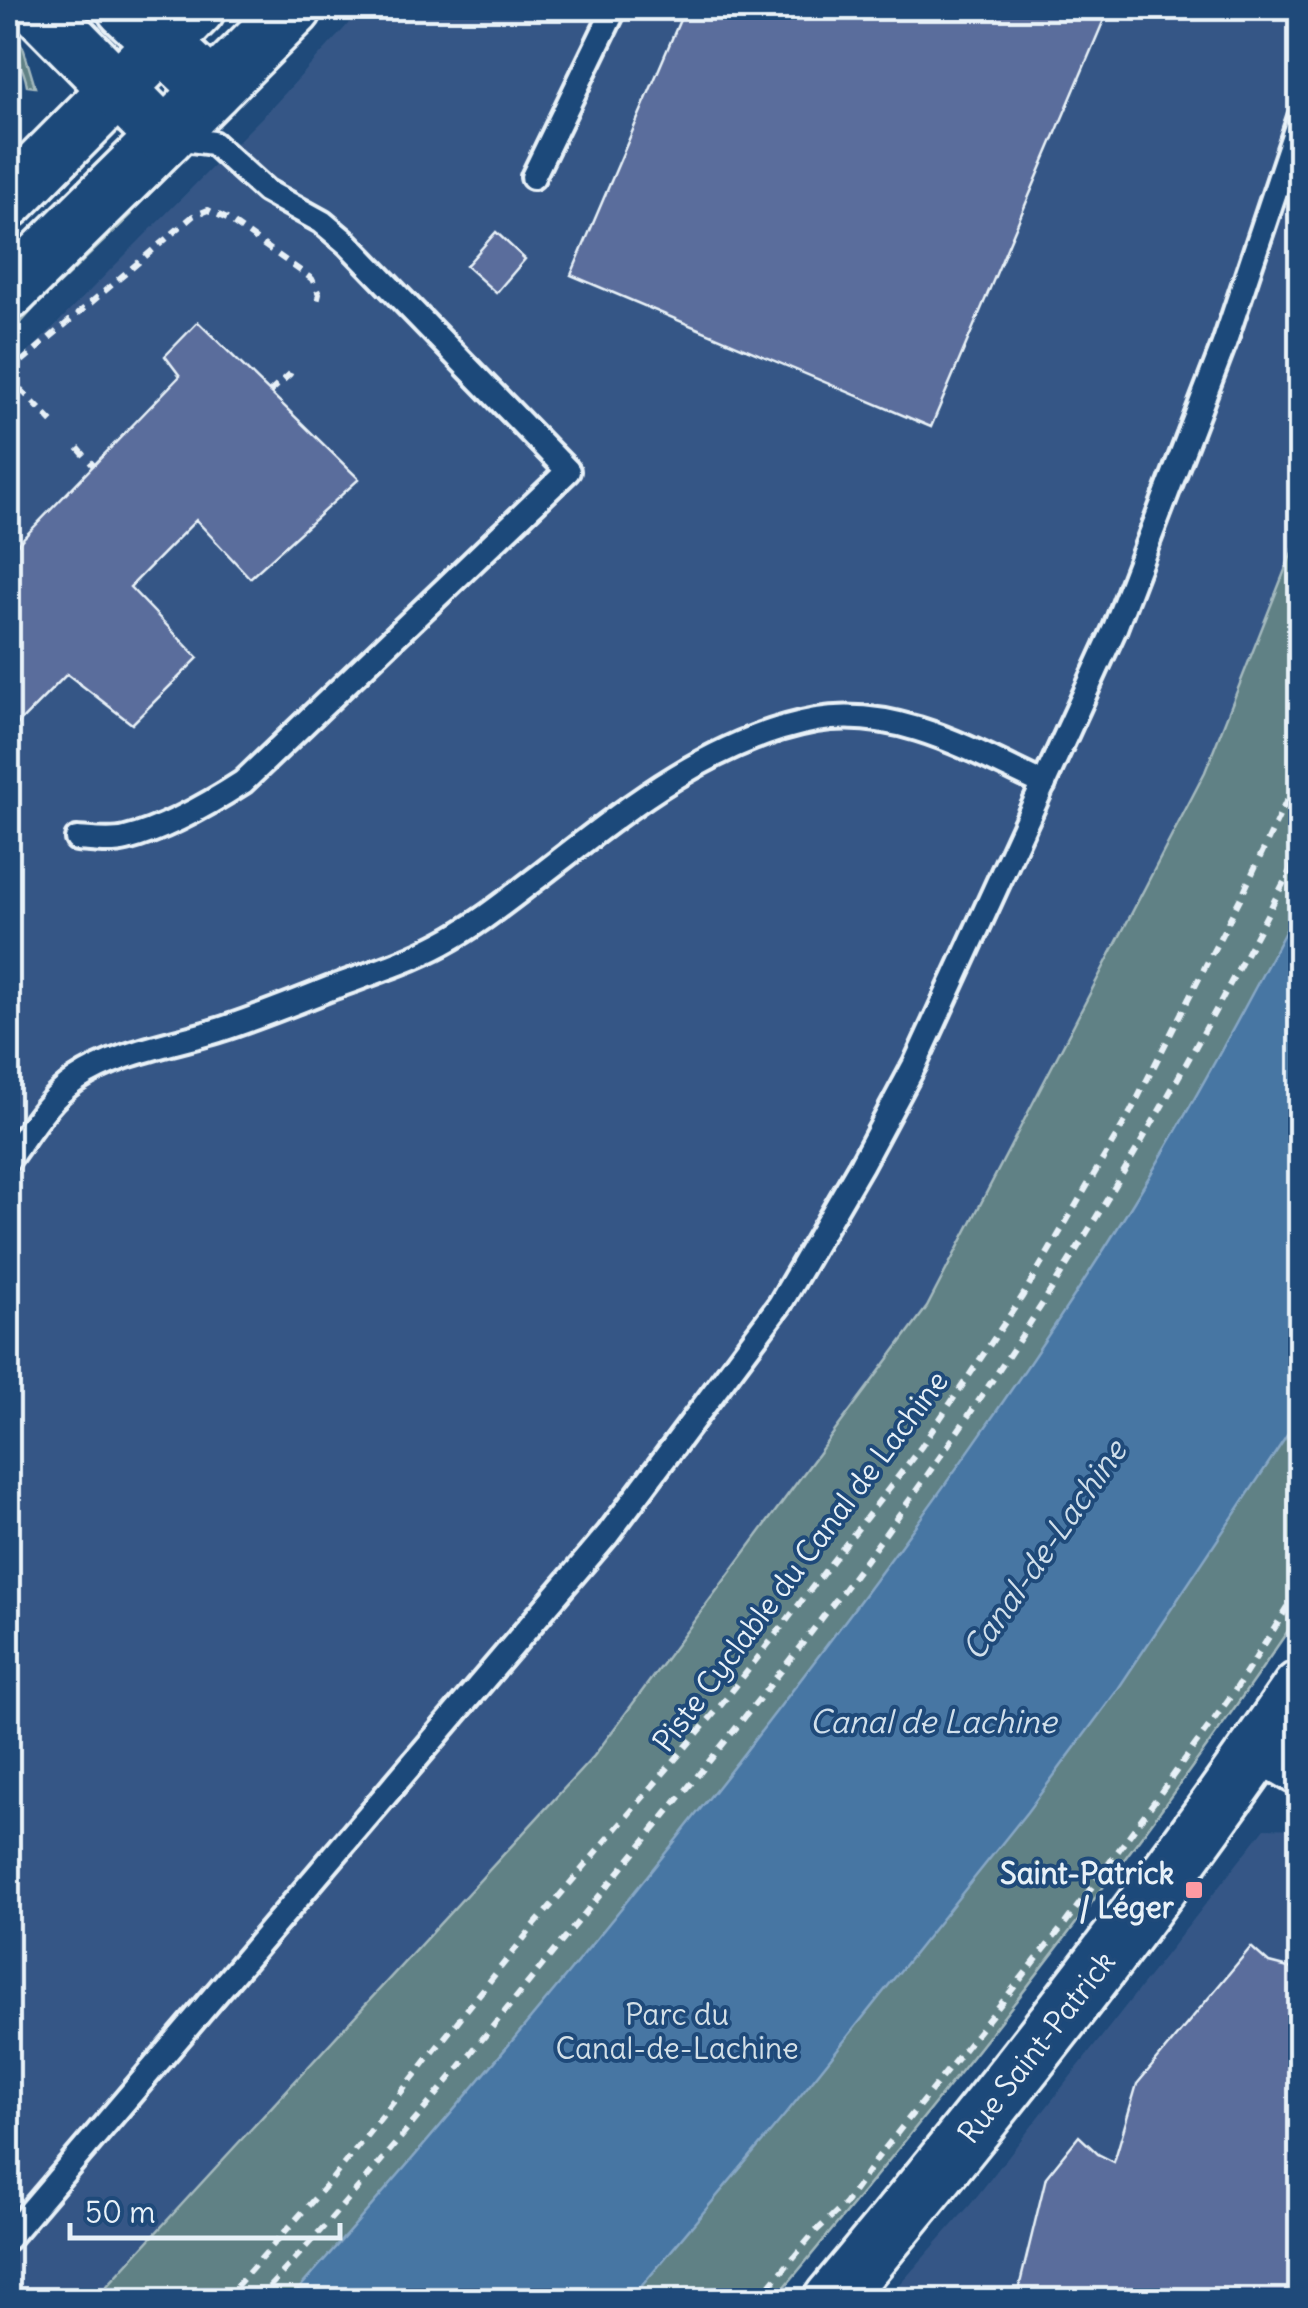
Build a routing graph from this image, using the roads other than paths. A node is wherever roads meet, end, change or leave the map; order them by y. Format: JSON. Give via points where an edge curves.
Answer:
{"nodes":[{"id":1,"x":38,"y":8,"type":"edge"},
{"id":2,"x":294,"y":8,"type":"edge"},
{"id":3,"x":615,"y":8,"type":"edge"},
{"id":4,"x":162,"y":20,"type":"edge"},
{"id":5,"x":118,"y":89,"type":"junction"},
{"id":6,"x":212,"y":90,"type":"junction"},
{"id":7,"x":1300,"y":117,"type":"edge"},
{"id":8,"x":189,"y":140,"type":"junction"},
{"id":9,"x":534,"y":177,"type":"dead end"},
{"id":10,"x":8,"y":200,"type":"edge"},
{"id":11,"x":8,"y":292,"type":"edge"},
{"id":12,"x":1044,"y":784,"type":"junction"},
{"id":13,"x":77,"y":838,"type":"dead end"},
{"id":14,"x":8,"y":1160,"type":"edge"},
{"id":15,"x":1300,"y":1689,"type":"edge"},
{"id":16,"x":1281,"y":1757,"type":"edge"},
{"id":17,"x":8,"y":2238,"type":"edge"},
{"id":18,"x":832,"y":2300,"type":"edge"}],
"edges":[{"from":1,"to":5,"type":"main road"},
{"from":2,"to":6,"type":"main road"},
{"from":3,"to":9,"type":"lane"},
{"from":4,"to":5,"type":"main road"},
{"from":4,"to":6,"type":"main road"},
{"from":5,"to":8,"type":"main road"},
{"from":5,"to":10,"type":"main road"},
{"from":6,"to":8,"type":"main road"},
{"from":7,"to":12,"type":"lane","via":[[1144,556]]},
{"from":8,"to":11,"type":"main road"},
{"from":8,"to":13,"type":"lane","via":[[348,244],[568,471],[243,782],[132,837]]},
{"from":12,"to":14,"type":"lane","via":[[960,744],[880,720],[815,720],[765,735],[682,773],[441,944],[74,1081]]},
{"from":12,"to":17,"type":"lane","via":[[915,1064],[780,1304],[608,1534]]},
{"from":15,"to":16,"type":"main road","name":"Rue Saint-Patrick"},
{"from":16,"to":18,"type":"main road","name":"Rue Saint-Patrick"}]}
